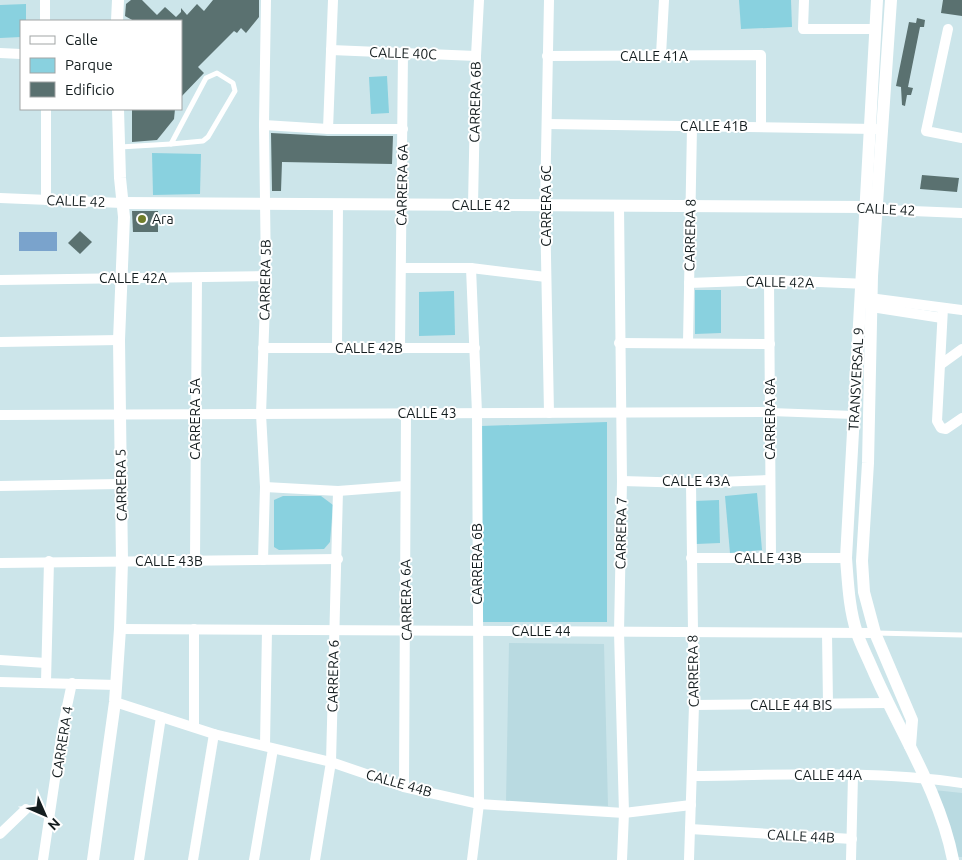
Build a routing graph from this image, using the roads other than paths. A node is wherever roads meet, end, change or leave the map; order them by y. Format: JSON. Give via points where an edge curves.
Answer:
{"nodes":[{"id":1,"x":45,"y":0,"type":"edge"},
{"id":2,"x":118,"y":0,"type":"edge"},
{"id":3,"x":266,"y":0,"type":"edge"},
{"id":4,"x":333,"y":0,"type":"edge"},
{"id":5,"x":479,"y":0,"type":"edge"},
{"id":6,"x":549,"y":0,"type":"edge"},
{"id":7,"x":664,"y":0,"type":"edge"},
{"id":8,"x":804,"y":0,"type":"edge"},
{"id":9,"x":877,"y":1,"type":"edge"},
{"id":10,"x":891,"y":1,"type":"edge"},
{"id":11,"x":45,"y":20,"type":"edge"},
{"id":12,"x":118,"y":20,"type":"edge"},
{"id":13,"x":875,"y":29,"type":"junction"},
{"id":14,"x":948,"y":29,"type":"dead end"},
{"id":15,"x":330,"y":50,"type":"junction"},
{"id":16,"x":403,"y":52,"type":"junction"},
{"id":17,"x":0,"y":53,"type":"edge"},
{"id":18,"x":20,"y":54,"type":"edge"},
{"id":19,"x":661,"y":55,"type":"junction"},
{"id":20,"x":476,"y":56,"type":"junction"},
{"id":21,"x":547,"y":56,"type":"junction"},
{"id":22,"x":46,"y":110,"type":"edge"},
{"id":23,"x":118,"y":110,"type":"edge"},
{"id":24,"x":547,"y":124,"type":"junction"},
{"id":25,"x":264,"y":125,"type":"junction"},
{"id":26,"x":761,"y":126,"type":"junction"},
{"id":27,"x":692,"y":127,"type":"junction"},
{"id":28,"x":328,"y":129,"type":"junction"},
{"id":29,"x":402,"y":129,"type":"junction"},
{"id":30,"x":875,"y":129,"type":"junction"},
{"id":31,"x":962,"y":138,"type":"edge"},
{"id":32,"x":171,"y":144,"type":"junction"},
{"id":33,"x":119,"y":147,"type":"junction"},
{"id":34,"x":0,"y":198,"type":"edge"},
{"id":35,"x":46,"y":200,"type":"junction"},
{"id":36,"x":122,"y":203,"type":"junction"},
{"id":37,"x":266,"y":204,"type":"junction"},
{"id":38,"x":338,"y":204,"type":"junction"},
{"id":39,"x":400,"y":204,"type":"junction"},
{"id":40,"x":473,"y":205,"type":"junction"},
{"id":41,"x":545,"y":205,"type":"junction"},
{"id":42,"x":619,"y":206,"type":"junction"},
{"id":43,"x":691,"y":206,"type":"junction"},
{"id":44,"x":864,"y":207,"type":"junction"},
{"id":45,"x":878,"y":207,"type":"junction"},
{"id":46,"x":962,"y":213,"type":"edge"},
{"id":47,"x":402,"y":268,"type":"junction"},
{"id":48,"x":471,"y":268,"type":"junction"},
{"id":49,"x":266,"y":276,"type":"junction"},
{"id":50,"x":546,"y":276,"type":"junction"},
{"id":51,"x":121,"y":278,"type":"junction"},
{"id":52,"x":197,"y":278,"type":"junction"},
{"id":53,"x":0,"y":280,"type":"edge"},
{"id":54,"x":769,"y":280,"type":"junction"},
{"id":55,"x":689,"y":283,"type":"junction"},
{"id":56,"x":866,"y":284,"type":"junction"},
{"id":57,"x":865,"y":303,"type":"junction"},
{"id":58,"x":962,"y":310,"type":"edge"},
{"id":59,"x":942,"y":313,"type":"junction"},
{"id":60,"x":119,"y":340,"type":"junction"},
{"id":61,"x":0,"y":342,"type":"edge"},
{"id":62,"x":619,"y":343,"type":"junction"},
{"id":63,"x":688,"y":343,"type":"junction"},
{"id":64,"x":770,"y":344,"type":"junction"},
{"id":65,"x":263,"y":348,"type":"junction"},
{"id":66,"x":337,"y":348,"type":"junction"},
{"id":67,"x":400,"y":348,"type":"junction"},
{"id":68,"x":475,"y":348,"type":"junction"},
{"id":69,"x":962,"y":348,"type":"edge"},
{"id":70,"x":940,"y":365,"type":"junction"},
{"id":71,"x":620,"y":412,"type":"junction"},
{"id":72,"x":770,"y":412,"type":"junction"},
{"id":73,"x":406,"y":413,"type":"junction"},
{"id":74,"x":477,"y":413,"type":"junction"},
{"id":75,"x":549,"y":413,"type":"junction"},
{"id":76,"x":120,"y":414,"type":"junction"},
{"id":77,"x":195,"y":414,"type":"junction"},
{"id":78,"x":261,"y":414,"type":"junction"},
{"id":79,"x":0,"y":415,"type":"edge"},
{"id":80,"x":854,"y":415,"type":"junction"},
{"id":81,"x":962,"y":418,"type":"edge"},
{"id":82,"x":622,"y":480,"type":"junction"},
{"id":83,"x":770,"y":480,"type":"junction"},
{"id":84,"x":690,"y":483,"type":"junction"},
{"id":85,"x":120,"y":484,"type":"junction"},
{"id":86,"x":0,"y":486,"type":"edge"},
{"id":87,"x":404,"y":486,"type":"junction"},
{"id":88,"x":265,"y":487,"type":"junction"},
{"id":89,"x":338,"y":491,"type":"junction"},
{"id":90,"x":771,"y":557,"type":"junction"},
{"id":91,"x":691,"y":558,"type":"junction"},
{"id":92,"x":846,"y":558,"type":"junction"},
{"id":93,"x":338,"y":559,"type":"junction"},
{"id":94,"x":263,"y":560,"type":"junction"},
{"id":95,"x":49,"y":561,"type":"junction"},
{"id":96,"x":122,"y":561,"type":"junction"},
{"id":97,"x":195,"y":561,"type":"junction"},
{"id":98,"x":0,"y":563,"type":"edge"},
{"id":99,"x":120,"y":629,"type":"junction"},
{"id":100,"x":194,"y":629,"type":"junction"},
{"id":101,"x":267,"y":630,"type":"junction"},
{"id":102,"x":334,"y":630,"type":"junction"},
{"id":103,"x":406,"y":630,"type":"junction"},
{"id":104,"x":478,"y":631,"type":"junction"},
{"id":105,"x":619,"y":632,"type":"junction"},
{"id":106,"x":692,"y":632,"type":"junction"},
{"id":107,"x":827,"y":633,"type":"junction"},
{"id":108,"x":857,"y":633,"type":"junction"},
{"id":109,"x":875,"y":633,"type":"junction"},
{"id":110,"x":962,"y":635,"type":"edge"},
{"id":111,"x":0,"y":660,"type":"edge"},
{"id":112,"x":46,"y":664,"type":"junction"},
{"id":113,"x":0,"y":682,"type":"edge"},
{"id":114,"x":46,"y":682,"type":"junction"},
{"id":115,"x":72,"y":683,"type":"junction"},
{"id":116,"x":117,"y":685,"type":"junction"},
{"id":117,"x":115,"y":702,"type":"junction"},
{"id":118,"x":887,"y":703,"type":"junction"},
{"id":119,"x":694,"y":705,"type":"junction"},
{"id":120,"x":828,"y":705,"type":"junction"},
{"id":121,"x":161,"y":717,"type":"junction"},
{"id":122,"x":194,"y":726,"type":"junction"},
{"id":123,"x":214,"y":734,"type":"junction"},
{"id":124,"x":910,"y":746,"type":"junction"},
{"id":125,"x":269,"y":747,"type":"junction"},
{"id":126,"x":332,"y":762,"type":"junction"},
{"id":127,"x":853,"y":775,"type":"junction"},
{"id":128,"x":693,"y":776,"type":"junction"},
{"id":129,"x":924,"y":778,"type":"junction"},
{"id":130,"x":962,"y":783,"type":"edge"},
{"id":131,"x":404,"y":787,"type":"junction"},
{"id":132,"x":479,"y":804,"type":"junction"},
{"id":133,"x":691,"y":805,"type":"junction"},
{"id":134,"x":26,"y":809,"type":"dead end"},
{"id":135,"x":624,"y":814,"type":"junction"},
{"id":136,"x":690,"y":829,"type":"junction"},
{"id":137,"x":0,"y":834,"type":"edge"},
{"id":138,"x":852,"y":839,"type":"junction"},
{"id":139,"x":43,"y":860,"type":"edge"},
{"id":140,"x":93,"y":860,"type":"edge"},
{"id":141,"x":139,"y":860,"type":"edge"},
{"id":142,"x":193,"y":860,"type":"edge"},
{"id":143,"x":254,"y":860,"type":"edge"},
{"id":144,"x":315,"y":860,"type":"edge"},
{"id":145,"x":472,"y":860,"type":"edge"},
{"id":146,"x":622,"y":860,"type":"edge"},
{"id":147,"x":689,"y":860,"type":"edge"},
{"id":148,"x":851,"y":860,"type":"edge"},
{"id":149,"x":953,"y":860,"type":"edge"}],
"edges":[{"from":1,"to":11,"type":"street"},
{"from":2,"to":12,"type":"street"},
{"from":3,"to":25,"type":"street","name":"CARRERA 5B"},
{"from":4,"to":15,"type":"street"},
{"from":5,"to":20,"type":"street","name":"CARRERA 6B"},
{"from":6,"to":21,"type":"street","name":"CARRERA 6C"},
{"from":7,"to":19,"type":"street"},
{"from":8,"to":13,"type":"street","via":[[803,29]]},
{"from":9,"to":10,"type":"street"},
{"from":9,"to":13,"type":"street","name":"TRANSVERSAL 9"},
{"from":10,"to":30,"type":"street","name":"TRANSVERSAL 9"},
{"from":13,"to":30,"type":"street","name":"TRANSVERSAL 9"},
{"from":14,"to":31,"type":"street","via":[[926,131]]},
{"from":15,"to":16,"type":"street","name":"CALLE 40C"},
{"from":15,"to":28,"type":"street"},
{"from":16,"to":20,"type":"street","name":"CALLE 40C"},
{"from":16,"to":29,"type":"street","name":"CARRERA 6A"},
{"from":17,"to":18,"type":"street"},
{"from":19,"to":21,"type":"street","name":"CALLE 41A"},
{"from":19,"to":26,"type":"street","name":"CALLE 41A","via":[[761,55]]},
{"from":20,"to":40,"type":"street","name":"CARRERA 6B"},
{"from":21,"to":24,"type":"street","name":"CARRERA 6C"},
{"from":22,"to":35,"type":"street"},
{"from":23,"to":33,"type":"street","name":"CARRERA 5"},
{"from":24,"to":27,"type":"street","name":"CALLE 41B"},
{"from":24,"to":41,"type":"street","name":"CARRERA 6C"},
{"from":25,"to":28,"type":"street"},
{"from":25,"to":37,"type":"street","name":"CARRERA 5B"},
{"from":26,"to":27,"type":"street","name":"CALLE 41B"},
{"from":26,"to":30,"type":"street","name":"CALLE 41B"},
{"from":27,"to":43,"type":"street","name":"CARRERA 8"},
{"from":28,"to":29,"type":"street"},
{"from":29,"to":39,"type":"street","name":"CARRERA 6A"},
{"from":30,"to":44,"type":"street","name":"TRANSVERSAL 9"},
{"from":30,"to":45,"type":"street","name":"TRANSVERSAL 9"},
{"from":32,"to":32,"type":"lane","via":[[206,78],[217,73],[233,83],[235,91],[212,133],[203,141]]},
{"from":32,"to":33,"type":"lane"},
{"from":33,"to":36,"type":"street","name":"CARRERA 5"},
{"from":34,"to":35,"type":"street","name":"CALLE 42"},
{"from":35,"to":36,"type":"street","name":"CALLE 42"},
{"from":36,"to":37,"type":"street","name":"CALLE 42"},
{"from":36,"to":51,"type":"street","name":"CARRERA 5"},
{"from":37,"to":38,"type":"street","name":"CALLE 42"},
{"from":37,"to":49,"type":"street","name":"CARRERA 5B"},
{"from":38,"to":39,"type":"street","name":"CALLE 42"},
{"from":38,"to":66,"type":"street"},
{"from":39,"to":40,"type":"street","name":"CALLE 42"},
{"from":39,"to":47,"type":"street","name":"CARRERA 6A"},
{"from":40,"to":41,"type":"street","name":"CALLE 42"},
{"from":41,"to":42,"type":"street","name":"CALLE 42"},
{"from":41,"to":50,"type":"street","name":"CARRERA 6C"},
{"from":42,"to":43,"type":"street","name":"CALLE 42"},
{"from":42,"to":62,"type":"street","name":"CARRERA 7"},
{"from":43,"to":44,"type":"street","name":"CALLE 42"},
{"from":43,"to":55,"type":"street","name":"CARRERA 8"},
{"from":44,"to":45,"type":"street","name":"CALLE 42"},
{"from":44,"to":56,"type":"street","name":"TRANSVERSAL 9"},
{"from":45,"to":46,"type":"street","name":"CALLE 42"},
{"from":45,"to":56,"type":"street","name":"TRANSVERSAL 9"},
{"from":47,"to":48,"type":"street"},
{"from":47,"to":67,"type":"street","name":"CARRERA 6A"},
{"from":48,"to":50,"type":"street"},
{"from":48,"to":68,"type":"street","name":"CARRERA 6B"},
{"from":49,"to":52,"type":"street","name":"CALLE 42A"},
{"from":49,"to":65,"type":"street","name":"CARRERA 5B"},
{"from":50,"to":75,"type":"street","name":"CARRERA 6C"},
{"from":51,"to":52,"type":"street","name":"CALLE 42A"},
{"from":51,"to":53,"type":"street","name":"CALLE 42A"},
{"from":51,"to":60,"type":"street","name":"CARRERA 5"},
{"from":52,"to":77,"type":"street","name":"CARRERA 5A"},
{"from":54,"to":55,"type":"street","name":"CALLE 42A"},
{"from":54,"to":56,"type":"street","name":"CALLE 42A"},
{"from":54,"to":64,"type":"street","name":"CARRERA 8A"},
{"from":55,"to":63,"type":"street","name":"CARRERA 8"},
{"from":56,"to":57,"type":"street","name":"TRANSVERSAL 9"},
{"from":57,"to":59,"type":"street","via":[[878,308],[902,307]]},
{"from":57,"to":80,"type":"street","name":"TRANSVERSAL 9"},
{"from":57,"to":109,"type":"street","name":"TRANSVERSAL 9","via":[[868,454],[862,560],[864,592]]},
{"from":58,"to":59,"type":"street"},
{"from":59,"to":70,"type":"street"},
{"from":60,"to":61,"type":"street"},
{"from":60,"to":76,"type":"street","name":"CARRERA 5"},
{"from":62,"to":63,"type":"street"},
{"from":62,"to":71,"type":"street","name":"CARRERA 7"},
{"from":63,"to":64,"type":"street"},
{"from":64,"to":72,"type":"street","name":"CARRERA 8A"},
{"from":65,"to":66,"type":"street","name":"CALLE 42B"},
{"from":65,"to":78,"type":"street","name":"CARRERA 5B"},
{"from":66,"to":67,"type":"street","name":"CALLE 42B"},
{"from":67,"to":68,"type":"street","name":"CALLE 42B"},
{"from":68,"to":74,"type":"street","name":"CARRERA 6B"},
{"from":69,"to":70,"type":"street"},
{"from":70,"to":81,"type":"street","via":[[937,421],[940,428],[946,429]]},
{"from":71,"to":72,"type":"street","name":"CALLE 43"},
{"from":71,"to":75,"type":"street","name":"CALLE 43"},
{"from":71,"to":82,"type":"street","name":"CARRERA 7"},
{"from":72,"to":80,"type":"street","name":"CALLE 43"},
{"from":72,"to":83,"type":"street","name":"CARRERA 8A"},
{"from":73,"to":74,"type":"street","name":"CALLE 43"},
{"from":73,"to":78,"type":"street","name":"CALLE 43"},
{"from":73,"to":87,"type":"street","name":"CARRERA 6A"},
{"from":74,"to":75,"type":"street","name":"CALLE 43"},
{"from":74,"to":104,"type":"street","name":"CARRERA 6B"},
{"from":76,"to":77,"type":"street","name":"CALLE 43"},
{"from":76,"to":79,"type":"street","name":"CALLE 43"},
{"from":76,"to":85,"type":"street","name":"CARRERA 5"},
{"from":77,"to":78,"type":"street","name":"CALLE 43"},
{"from":77,"to":97,"type":"street","name":"CARRERA 5A"},
{"from":78,"to":88,"type":"street","name":"CARRERA 5B"},
{"from":80,"to":92,"type":"street","name":"TRANSVERSAL 9"},
{"from":82,"to":84,"type":"street","name":"CALLE 43A"},
{"from":82,"to":105,"type":"street","name":"CARRERA 7"},
{"from":83,"to":84,"type":"street","name":"CALLE 43A"},
{"from":83,"to":90,"type":"street","name":"CARRERA 8A"},
{"from":84,"to":91,"type":"street","name":"CARRERA 8"},
{"from":85,"to":86,"type":"street"},
{"from":85,"to":96,"type":"street","name":"CARRERA 5"},
{"from":87,"to":89,"type":"street"},
{"from":87,"to":103,"type":"street","name":"CARRERA 6A"},
{"from":88,"to":89,"type":"street"},
{"from":88,"to":94,"type":"street","name":"CARRERA 5B"},
{"from":89,"to":93,"type":"street","name":"CARRERA 6"},
{"from":90,"to":91,"type":"street","name":"CALLE 43B"},
{"from":90,"to":92,"type":"street","name":"CALLE 43B"},
{"from":91,"to":106,"type":"street","name":"CARRERA 8"},
{"from":92,"to":108,"type":"street","name":"TRANSVERSAL 9","via":[[848,592]]},
{"from":93,"to":94,"type":"street","name":"CALLE 43B"},
{"from":93,"to":102,"type":"street","name":"CARRERA 6"},
{"from":94,"to":97,"type":"street","name":"CALLE 43B"},
{"from":95,"to":96,"type":"street","name":"CALLE 43B"},
{"from":95,"to":98,"type":"street","name":"CALLE 43B"},
{"from":95,"to":112,"type":"street"},
{"from":96,"to":97,"type":"street","name":"CALLE 43B"},
{"from":96,"to":99,"type":"street","name":"CARRERA 5"},
{"from":99,"to":100,"type":"street","name":"CALLE 44"},
{"from":99,"to":116,"type":"street","name":"CARRERA 5"},
{"from":100,"to":101,"type":"street","name":"CALLE 44"},
{"from":100,"to":122,"type":"street"},
{"from":101,"to":102,"type":"street","name":"CALLE 44"},
{"from":101,"to":125,"type":"street"},
{"from":102,"to":103,"type":"street","name":"CALLE 44"},
{"from":102,"to":126,"type":"street","name":"CARRERA 6"},
{"from":103,"to":104,"type":"street","name":"CALLE 44"},
{"from":103,"to":131,"type":"street","name":"CARRERA 6A"},
{"from":104,"to":105,"type":"street","name":"CALLE 44"},
{"from":104,"to":132,"type":"street","name":"CARRERA 6B"},
{"from":105,"to":106,"type":"street","name":"CALLE 44"},
{"from":105,"to":135,"type":"street","name":"CARRERA 7"},
{"from":106,"to":107,"type":"street","name":"CALLE 44"},
{"from":106,"to":119,"type":"street","name":"CARRERA 8"},
{"from":107,"to":108,"type":"street","name":"CALLE 44"},
{"from":107,"to":120,"type":"street"},
{"from":108,"to":109,"type":"street","name":"CALLE 44"},
{"from":108,"to":118,"type":"street","name":"TRANSVERSAL 9"},
{"from":109,"to":110,"type":"lane","name":"CALLE 44"},
{"from":109,"to":124,"type":"street","name":"TRANSVERSAL 9","via":[[912,720]]},
{"from":111,"to":112,"type":"street"},
{"from":112,"to":114,"type":"street"},
{"from":113,"to":114,"type":"street"},
{"from":114,"to":115,"type":"street"},
{"from":115,"to":116,"type":"street"},
{"from":115,"to":139,"type":"street","name":"CARRERA 4"},
{"from":116,"to":117,"type":"street","name":"CARRERA 5"},
{"from":117,"to":121,"type":"street","name":"CALLE 44B"},
{"from":117,"to":140,"type":"street","name":"CARRERA 5"},
{"from":118,"to":120,"type":"street","name":"CALLE 44 BIS"},
{"from":118,"to":124,"type":"street","name":"TRANSVERSAL 9"},
{"from":119,"to":120,"type":"street","name":"CALLE 44 BIS"},
{"from":119,"to":128,"type":"street","name":"CARRERA 8"},
{"from":121,"to":122,"type":"street","name":"CALLE 44B"},
{"from":121,"to":141,"type":"street"},
{"from":122,"to":123,"type":"street","name":"CALLE 44B"},
{"from":123,"to":125,"type":"street","name":"CALLE 44B"},
{"from":123,"to":142,"type":"street"},
{"from":124,"to":129,"type":"street","name":"TRANSVERSAL 9"},
{"from":125,"to":126,"type":"street","name":"CALLE 44B"},
{"from":125,"to":143,"type":"street"},
{"from":126,"to":131,"type":"street","name":"CALLE 44B"},
{"from":126,"to":144,"type":"street","name":"CARRERA 6"},
{"from":127,"to":128,"type":"street","name":"CALLE 44A"},
{"from":127,"to":129,"type":"street","name":"CALLE 44A"},
{"from":127,"to":138,"type":"street"},
{"from":128,"to":133,"type":"street","name":"CARRERA 8"},
{"from":129,"to":130,"type":"street","name":"CALLE 44A"},
{"from":129,"to":149,"type":"street","name":"TRANSVERSAL 9","via":[[950,842]]},
{"from":131,"to":132,"type":"street","name":"CALLE 44B"},
{"from":132,"to":135,"type":"street","name":"CALLE 44B"},
{"from":132,"to":145,"type":"street","name":"CARRERA 6B"},
{"from":133,"to":135,"type":"street","name":"CALLE 44B"},
{"from":133,"to":136,"type":"street","name":"CARRERA 8"},
{"from":134,"to":137,"type":"street"},
{"from":135,"to":146,"type":"street","name":"CARRERA 7"},
{"from":136,"to":138,"type":"street","name":"CALLE 44B"},
{"from":136,"to":147,"type":"street","name":"CARRERA 8"},
{"from":138,"to":148,"type":"street"}]}
